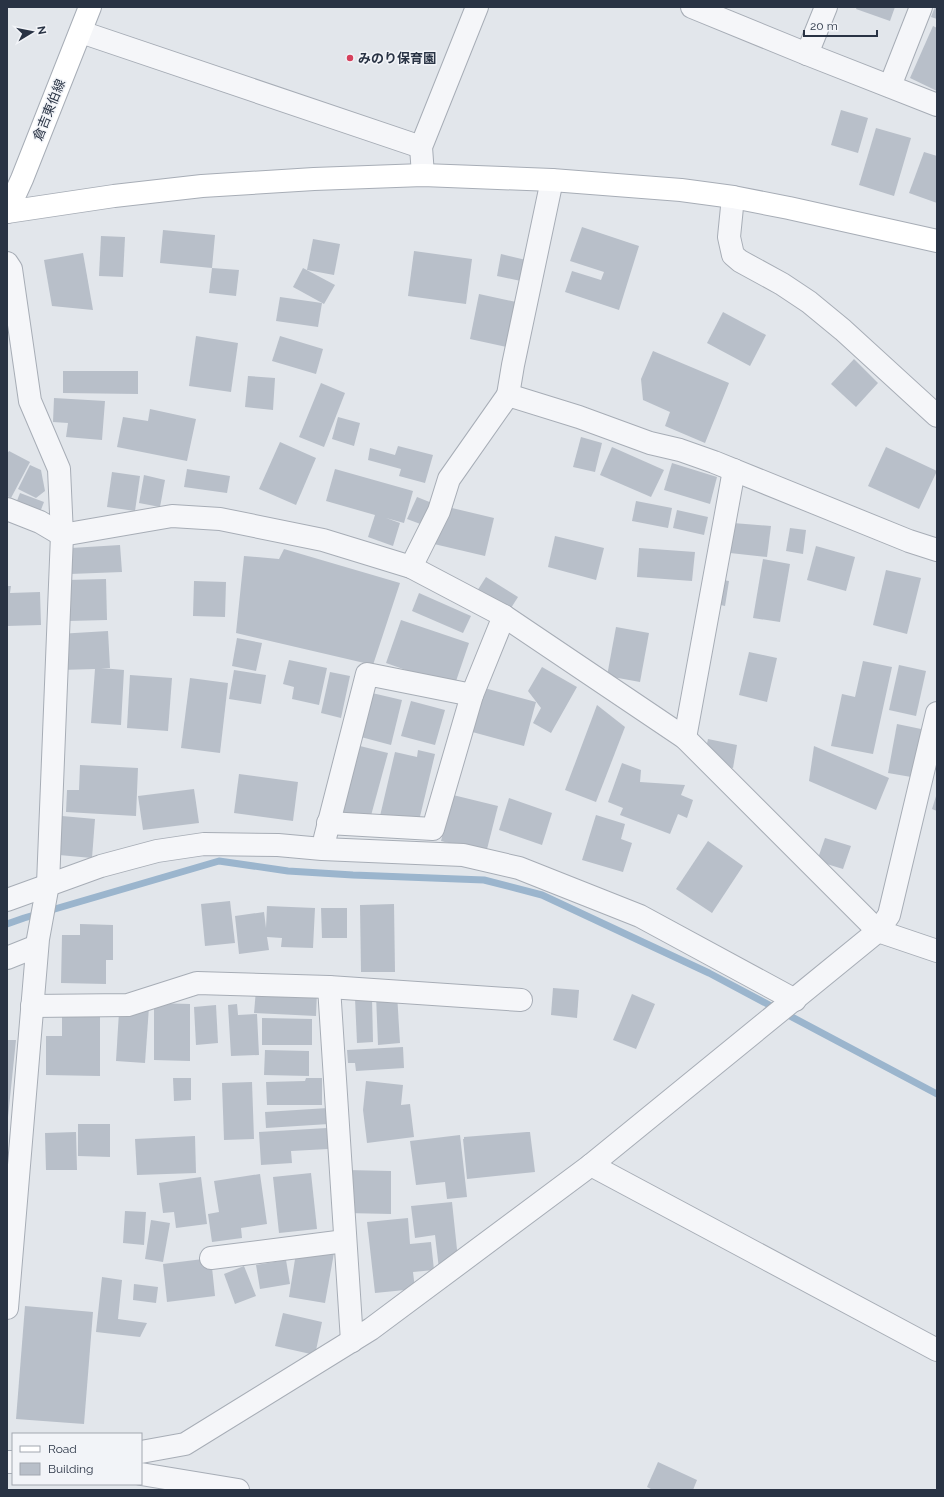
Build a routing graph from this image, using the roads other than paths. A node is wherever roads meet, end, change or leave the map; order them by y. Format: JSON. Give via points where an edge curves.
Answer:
{"nodes":[{"id":1,"x":90,"y":7,"type":"edge"},
{"id":2,"x":477,"y":7,"type":"edge"},
{"id":3,"x":692,"y":7,"type":"edge"},
{"id":4,"x":826,"y":7,"type":"edge"},
{"id":5,"x":921,"y":7,"type":"edge"},
{"id":6,"x":81,"y":32,"type":"junction"},
{"id":7,"x":807,"y":54,"type":"junction"},
{"id":8,"x":890,"y":86,"type":"junction"},
{"id":9,"x":937,"y":105,"type":"edge"},
{"id":10,"x":421,"y":147,"type":"junction"},
{"id":11,"x":423,"y":175,"type":"junction"},
{"id":12,"x":552,"y":180,"type":"junction"},
{"id":13,"x":733,"y":197,"type":"junction"},
{"id":14,"x":7,"y":212,"type":"edge"},
{"id":15,"x":937,"y":241,"type":"edge"},
{"id":16,"x":7,"y":263,"type":"edge"},
{"id":17,"x":508,"y":395,"type":"junction"},
{"id":18,"x":937,"y":416,"type":"edge"},
{"id":19,"x":734,"y":470,"type":"junction"},
{"id":20,"x":7,"y":509,"type":"edge"},
{"id":21,"x":62,"y":535,"type":"junction"},
{"id":22,"x":937,"y":550,"type":"edge"},
{"id":23,"x":411,"y":567,"type":"junction"},
{"id":24,"x":504,"y":616,"type":"junction"},
{"id":25,"x":472,"y":695,"type":"junction"},
{"id":26,"x":937,"y":714,"type":"edge"},
{"id":27,"x":685,"y":738,"type":"junction"},
{"id":28,"x":328,"y":823,"type":"junction"},
{"id":29,"x":322,"y":849,"type":"junction"},
{"id":30,"x":48,"y":884,"type":"junction"},
{"id":31,"x":7,"y":900,"type":"edge"},
{"id":32,"x":878,"y":931,"type":"junction"},
{"id":33,"x":38,"y":942,"type":"junction"},
{"id":34,"x":937,"y":951,"type":"edge"},
{"id":35,"x":7,"y":958,"type":"edge"},
{"id":36,"x":328,"y":987,"type":"junction"},
{"id":37,"x":521,"y":1000,"type":"dead end"},
{"id":38,"x":795,"y":1000,"type":"junction"},
{"id":39,"x":32,"y":1006,"type":"junction"},
{"id":40,"x":591,"y":1165,"type":"junction"},
{"id":41,"x":346,"y":1241,"type":"junction"},
{"id":42,"x":211,"y":1258,"type":"dead end"},
{"id":43,"x":7,"y":1308,"type":"edge"},
{"id":44,"x":352,"y":1341,"type":"junction"},
{"id":45,"x":937,"y":1350,"type":"edge"},
{"id":46,"x":142,"y":1452,"type":"edge"},
{"id":47,"x":142,"y":1474,"type":"edge"},
{"id":48,"x":238,"y":1490,"type":"edge"}],
"edges":[{"from":1,"to":6,"type":"street","name":"倉吉東伯線"},
{"from":2,"to":10,"type":"street"},
{"from":3,"to":7,"type":"street"},
{"from":4,"to":7,"type":"street"},
{"from":5,"to":8,"type":"street"},
{"from":6,"to":10,"type":"street"},
{"from":6,"to":14,"type":"street","name":"倉吉東伯線"},
{"from":7,"to":8,"type":"street"},
{"from":8,"to":9,"type":"street"},
{"from":10,"to":11,"type":"street"},
{"from":11,"to":12,"type":"street"},
{"from":11,"to":14,"type":"street","via":[[202,186]]},
{"from":12,"to":13,"type":"street","via":[[681,190]]},
{"from":12,"to":17,"type":"street"},
{"from":13,"to":15,"type":"street"},
{"from":13,"to":18,"type":"street","via":[[729,237],[733,255],[809,302],[861,345]]},
{"from":16,"to":21,"type":"street","via":[[11,269],[30,401],[59,469]]},
{"from":17,"to":19,"type":"street"},
{"from":17,"to":23,"type":"street","via":[[449,479],[439,511]]},
{"from":19,"to":22,"type":"street"},
{"from":19,"to":27,"type":"street"},
{"from":20,"to":21,"type":"street","via":[[40,522]]},
{"from":21,"to":23,"type":"street","via":[[172,516],[220,518],[323,540]]},
{"from":21,"to":30,"type":"street"},
{"from":23,"to":24,"type":"street"},
{"from":24,"to":25,"type":"street"},
{"from":24,"to":27,"type":"street"},
{"from":25,"to":28,"type":"street","via":[[433,829]]},
{"from":25,"to":28,"type":"street","via":[[367,674]]},
{"from":26,"to":32,"type":"street","via":[[889,915]]},
{"from":27,"to":32,"type":"street"},
{"from":28,"to":29,"type":"street"},
{"from":29,"to":30,"type":"street","via":[[278,845],[204,844],[157,851]]},
{"from":29,"to":38,"type":"street","via":[[464,855],[519,868],[640,916]]},
{"from":30,"to":31,"type":"street"},
{"from":30,"to":33,"type":"street"},
{"from":32,"to":34,"type":"street"},
{"from":32,"to":38,"type":"street"},
{"from":33,"to":35,"type":"street"},
{"from":33,"to":39,"type":"street"},
{"from":36,"to":37,"type":"street"},
{"from":36,"to":39,"type":"street","via":[[197,983],[128,1005]]},
{"from":36,"to":41,"type":"street"},
{"from":38,"to":40,"type":"street"},
{"from":39,"to":43,"type":"street"},
{"from":40,"to":44,"type":"street"},
{"from":40,"to":45,"type":"street"},
{"from":41,"to":42,"type":"street"},
{"from":41,"to":44,"type":"street"},
{"from":44,"to":46,"type":"street","via":[[185,1444]]},
{"from":47,"to":48,"type":"street"}]}
